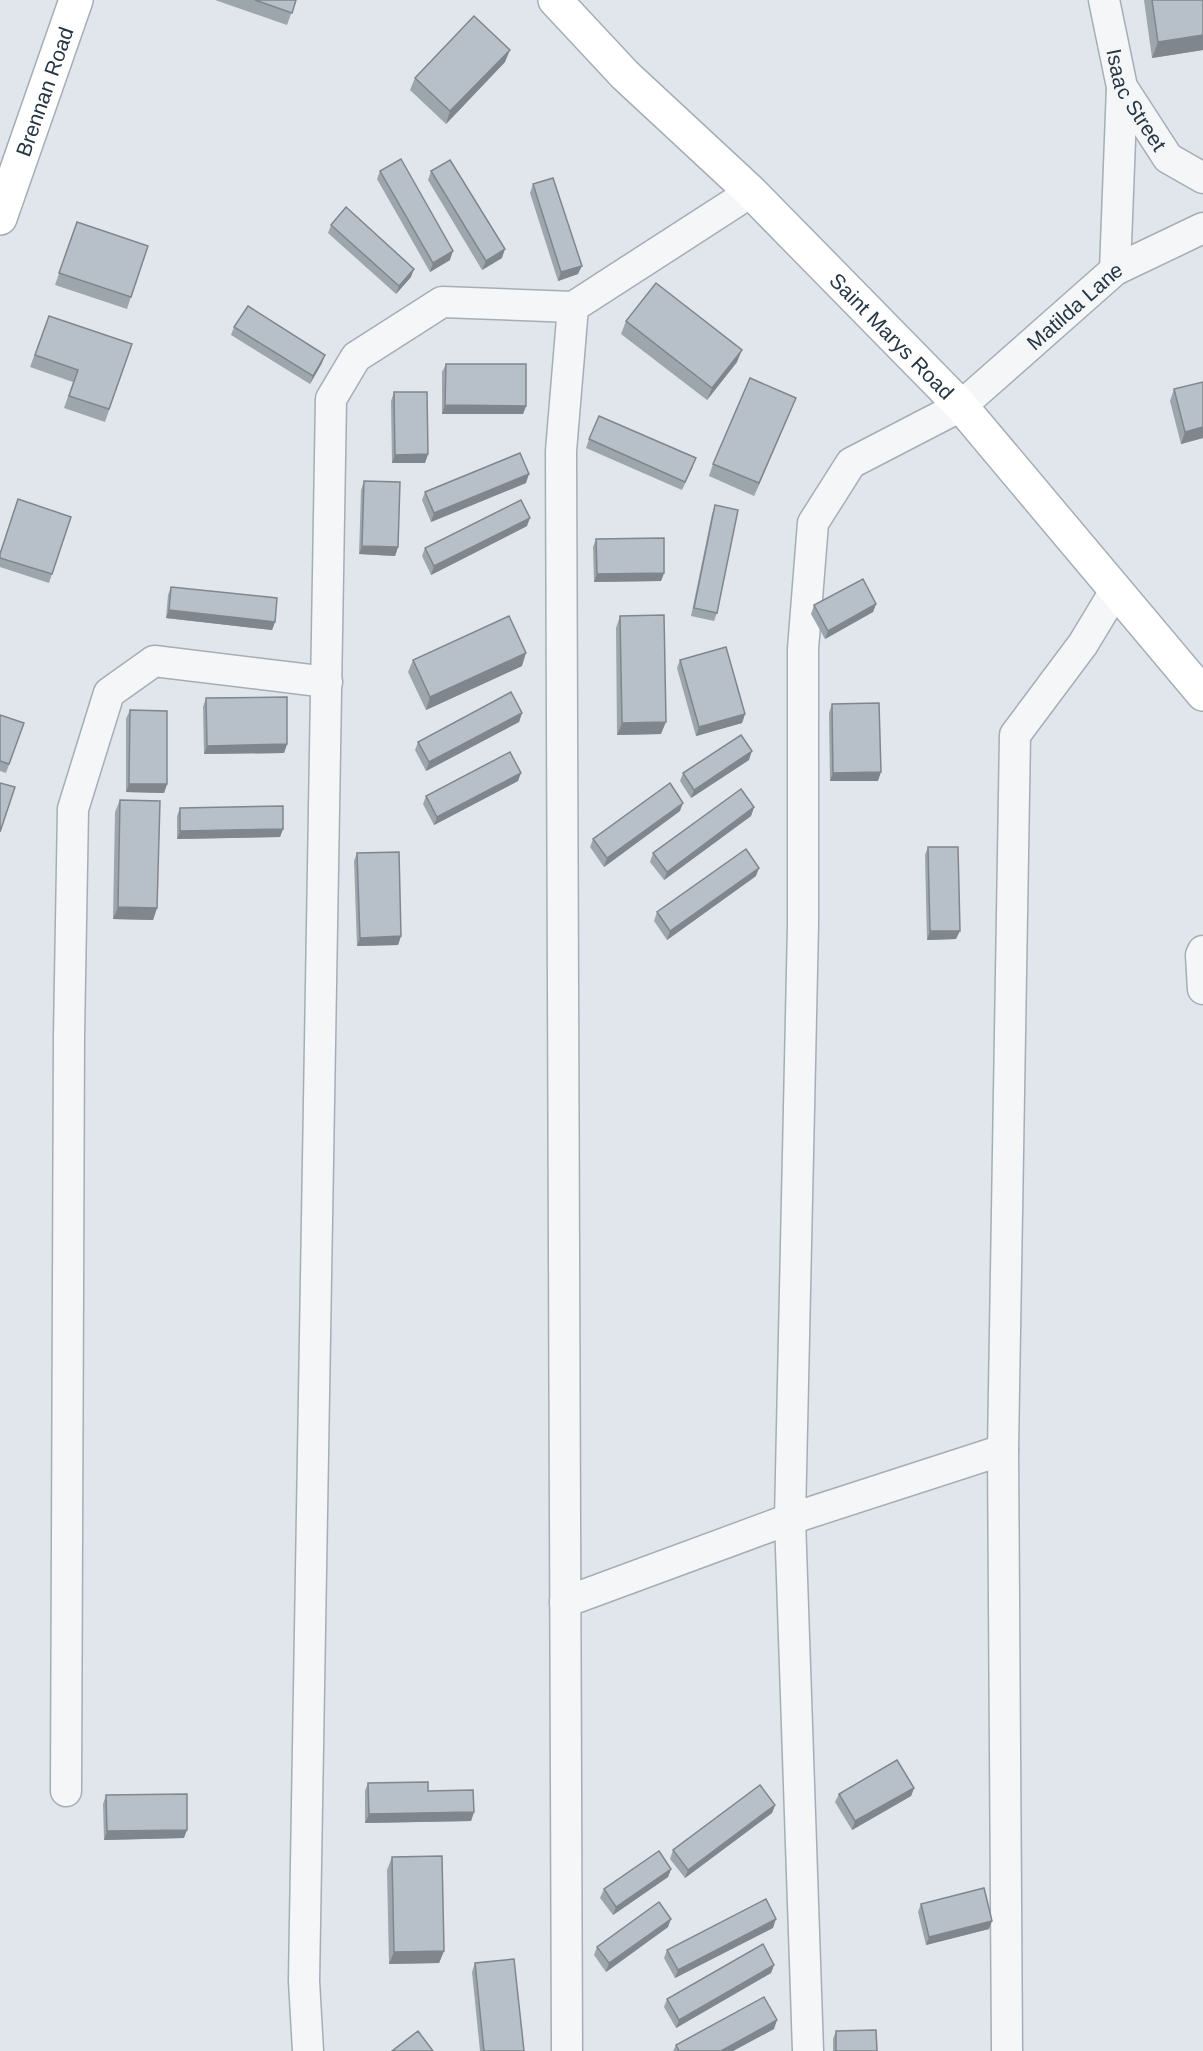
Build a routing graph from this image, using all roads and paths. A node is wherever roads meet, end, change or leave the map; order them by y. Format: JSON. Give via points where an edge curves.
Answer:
{"nodes":[{"id":1,"x":76,"y":0,"type":"edge"},
{"id":2,"x":555,"y":0,"type":"edge"},
{"id":3,"x":1104,"y":0,"type":"edge"},
{"id":4,"x":1122,"y":87,"type":"junction"},
{"id":5,"x":1203,"y":178,"type":"edge"},
{"id":6,"x":751,"y":192,"type":"junction"},
{"id":7,"x":0,"y":218,"type":"edge"},
{"id":8,"x":1203,"y":228,"type":"edge"},
{"id":9,"x":1116,"y":270,"type":"junction"},
{"id":10,"x":573,"y":308,"type":"junction"},
{"id":11,"x":961,"y":406,"type":"junction"},
{"id":12,"x":1115,"y":591,"type":"junction"},
{"id":13,"x":327,"y":681,"type":"junction"},
{"id":14,"x":1203,"y":694,"type":"edge"},
{"id":15,"x":1203,"y":951,"type":"edge"},
{"id":16,"x":1203,"y":989,"type":"edge"},
{"id":17,"x":1003,"y":1450,"type":"junction"},
{"id":18,"x":790,"y":1519,"type":"junction"},
{"id":19,"x":565,"y":1602,"type":"junction"},
{"id":20,"x":66,"y":1791,"type":"dead end"},
{"id":21,"x":308,"y":2051,"type":"edge"},
{"id":22,"x":567,"y":2051,"type":"edge"},
{"id":23,"x":808,"y":2051,"type":"edge"},
{"id":24,"x":1007,"y":2051,"type":"edge"}],
"edges":[{"from":1,"to":7,"type":"main road","name":"Brennan Road"},
{"from":2,"to":6,"type":"main road","name":"Saint Marys Road","via":[[625,75]]},
{"from":3,"to":4,"type":"street","name":"Isaac Street"},
{"from":4,"to":5,"type":"street","name":"Isaac Street","via":[[1168,158]]},
{"from":4,"to":9,"type":"street"},
{"from":6,"to":10,"type":"street"},
{"from":6,"to":11,"type":"main road","name":"Saint Marys Road"},
{"from":8,"to":9,"type":"street","name":"Matilda Lane"},
{"from":9,"to":11,"type":"street","name":"Matilda Lane"},
{"from":10,"to":13,"type":"street","via":[[442,302],[356,357],[330,399]]},
{"from":10,"to":19,"type":"street","via":[[561,451]]},
{"from":11,"to":12,"type":"main road","name":"Saint Marys Road"},
{"from":11,"to":18,"type":"street","name":"Matilda Lane","via":[[851,463],[813,523],[804,649],[803,925]]},
{"from":12,"to":14,"type":"main road","name":"Saint Marys Road"},
{"from":12,"to":17,"type":"street","via":[[1083,644],[1015,735]]},
{"from":13,"to":20,"type":"street","via":[[154,661],[109,693],[73,809]]},
{"from":13,"to":21,"type":"street","via":[[305,1957]]},
{"from":15,"to":16,"type":"street"},
{"from":17,"to":18,"type":"street"},
{"from":17,"to":24,"type":"street"},
{"from":18,"to":19,"type":"street"},
{"from":18,"to":23,"type":"street","name":"Matilda Lane"},
{"from":19,"to":22,"type":"street"}]}
